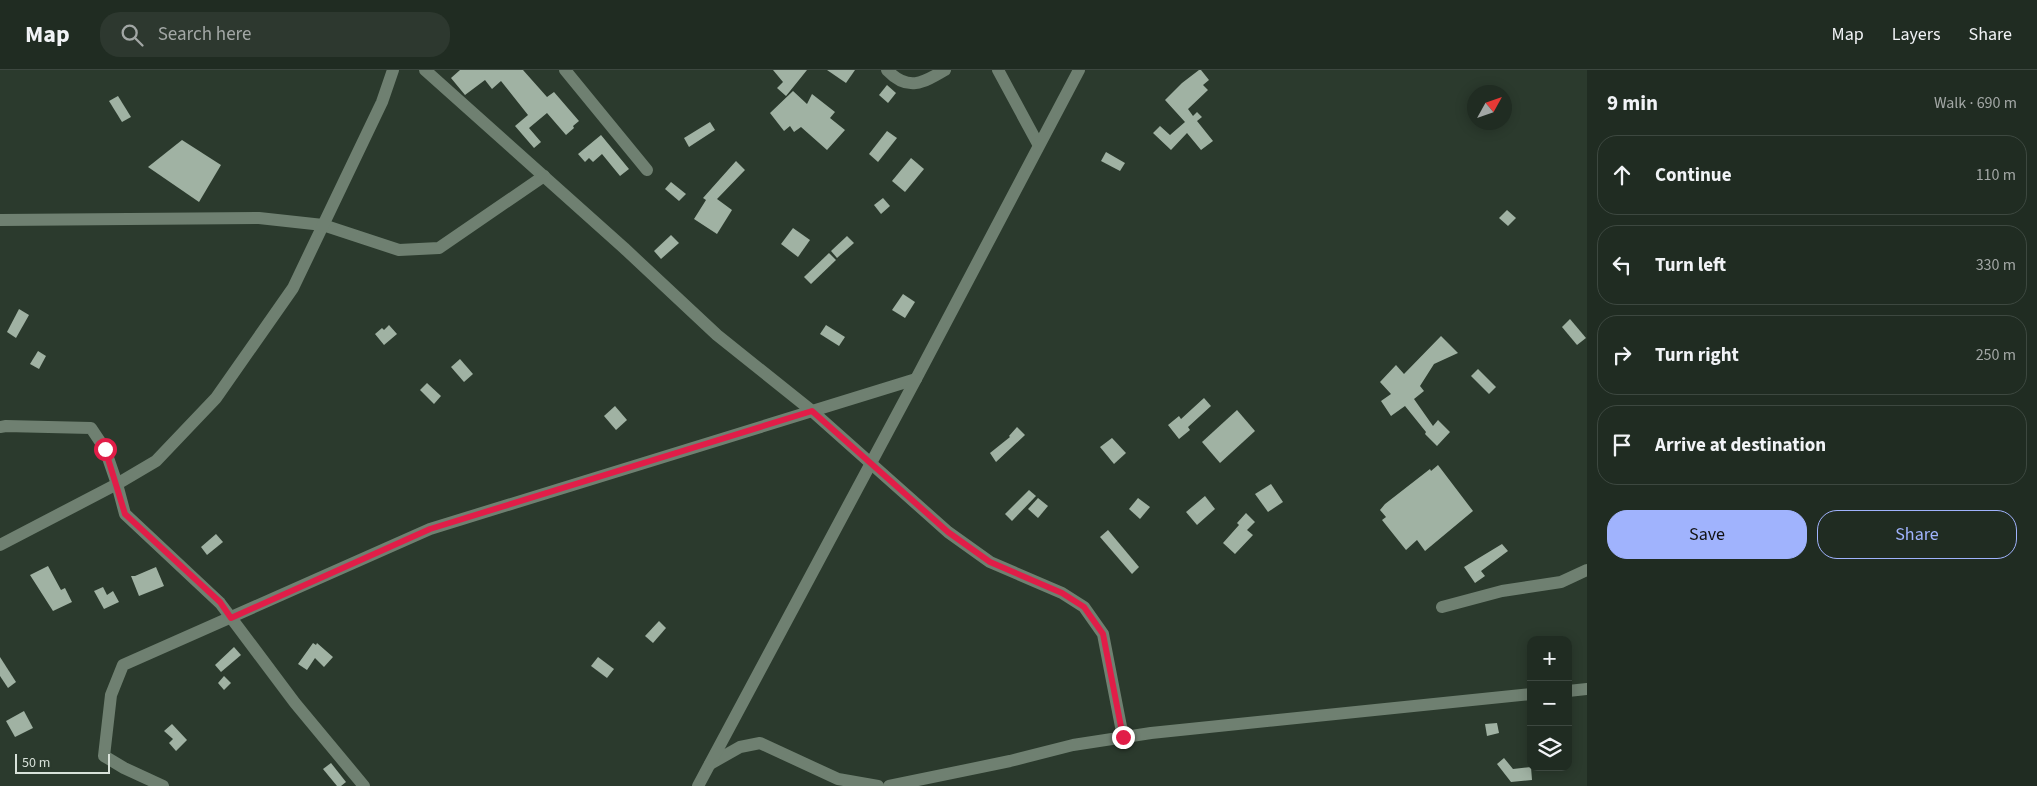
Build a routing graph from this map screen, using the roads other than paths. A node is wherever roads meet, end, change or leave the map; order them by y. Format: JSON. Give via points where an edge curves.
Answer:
{"nodes":[{"id":1,"x":393,"y":70,"type":"edge"},
{"id":2,"x":425,"y":70,"type":"edge"},
{"id":3,"x":565,"y":70,"type":"edge"},
{"id":4,"x":887,"y":70,"type":"edge"},
{"id":5,"x":945,"y":70,"type":"edge"},
{"id":6,"x":998,"y":70,"type":"edge"},
{"id":7,"x":1079,"y":70,"type":"edge"},
{"id":8,"x":1038,"y":144,"type":"junction"},
{"id":9,"x":648,"y":170,"type":"dead end"},
{"id":10,"x":544,"y":176,"type":"junction"},
{"id":11,"x":0,"y":220,"type":"edge"},
{"id":12,"x":323,"y":225,"type":"junction"},
{"id":13,"x":916,"y":380,"type":"junction"},
{"id":14,"x":812,"y":411,"type":"junction"},
{"id":15,"x":0,"y":427,"type":"edge"},
{"id":16,"x":871,"y":463,"type":"junction"},
{"id":17,"x":117,"y":484,"type":"junction"},
{"id":18,"x":0,"y":545,"type":"edge"},
{"id":19,"x":1587,"y":570,"type":"edge"},
{"id":20,"x":1442,"y":607,"type":"dead end"},
{"id":21,"x":231,"y":618,"type":"junction"},
{"id":22,"x":1587,"y":689,"type":"edge"},
{"id":23,"x":1572,"y":690,"type":"edge"},
{"id":24,"x":1527,"y":694,"type":"edge"},
{"id":25,"x":1123,"y":737,"type":"junction"},
{"id":26,"x":710,"y":764,"type":"junction"},
{"id":27,"x":163,"y":786,"type":"edge"},
{"id":28,"x":364,"y":786,"type":"edge"},
{"id":29,"x":698,"y":786,"type":"edge"},
{"id":30,"x":878,"y":786,"type":"edge"},
{"id":31,"x":889,"y":786,"type":"edge"}],
"edges":[{"from":1,"to":12,"type":"street","via":[[382,102]]},
{"from":2,"to":10,"type":"street"},
{"from":3,"to":9,"type":"street"},
{"from":4,"to":5,"type":"street","via":[[911,85],[926,82]]},
{"from":6,"to":8,"type":"street"},
{"from":7,"to":8,"type":"street"},
{"from":8,"to":13,"type":"street"},
{"from":10,"to":12,"type":"street","via":[[439,248],[399,250]]},
{"from":10,"to":14,"type":"street","via":[[717,335]]},
{"from":11,"to":12,"type":"street","via":[[259,218]]},
{"from":12,"to":17,"type":"street","via":[[293,288],[216,398],[156,461]]},
{"from":13,"to":14,"type":"street"},
{"from":13,"to":16,"type":"street"},
{"from":14,"to":16,"type":"street"},
{"from":14,"to":21,"type":"street","via":[[430,529]]},
{"from":15,"to":17,"type":"street","via":[[91,428],[105,449]]},
{"from":16,"to":25,"type":"street","via":[[948,532],[990,562],[1062,593],[1084,607],[1103,634]]},
{"from":16,"to":26,"type":"street"},
{"from":17,"to":18,"type":"street"},
{"from":17,"to":21,"type":"street","via":[[125,514],[220,602]]},
{"from":19,"to":20,"type":"street","via":[[1561,582],[1502,591]]},
{"from":21,"to":27,"type":"street","via":[[124,666],[111,695],[104,756]]},
{"from":21,"to":28,"type":"street","via":[[295,703]]},
{"from":22,"to":23,"type":"street"},
{"from":24,"to":25,"type":"street"},
{"from":25,"to":31,"type":"street","via":[[1073,744],[1010,761]]},
{"from":26,"to":29,"type":"street"},
{"from":26,"to":30,"type":"street","via":[[740,747],[760,743],[838,780]]}]}
